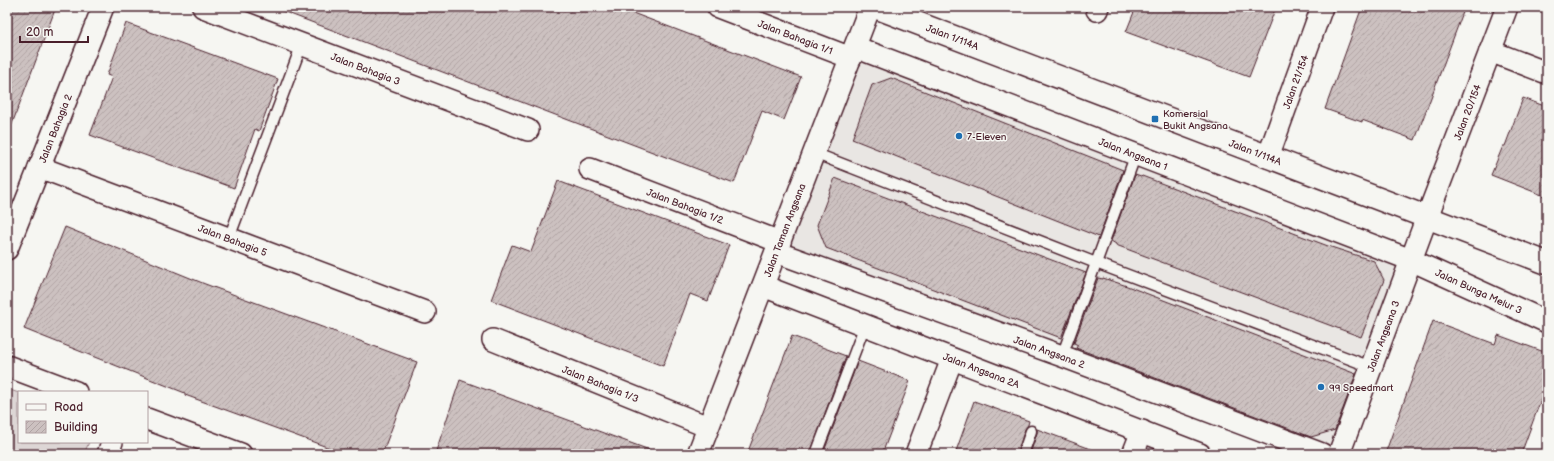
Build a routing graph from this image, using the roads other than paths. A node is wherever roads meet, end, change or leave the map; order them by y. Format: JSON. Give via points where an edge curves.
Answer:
{"nodes":[{"id":1,"x":103,"y":7,"type":"edge"},
{"id":2,"x":203,"y":7,"type":"edge"},
{"id":3,"x":718,"y":7,"type":"edge"},
{"id":4,"x":870,"y":7,"type":"edge"},
{"id":5,"x":875,"y":7,"type":"edge"},
{"id":6,"x":1322,"y":7,"type":"edge"},
{"id":7,"x":1507,"y":7,"type":"edge"},
{"id":8,"x":302,"y":44,"type":"junction"},
{"id":9,"x":1490,"y":51,"type":"junction"},
{"id":10,"x":853,"y":52,"type":"junction"},
{"id":11,"x":1547,"y":73,"type":"edge"},
{"id":12,"x":528,"y":130,"type":"dead end"},
{"id":13,"x":814,"y":153,"type":"junction"},
{"id":14,"x":1136,"y":154,"type":"junction"},
{"id":15,"x":1268,"y":157,"type":"junction"},
{"id":16,"x":39,"y":167,"type":"junction"},
{"id":17,"x":590,"y":169,"type":"dead end"},
{"id":18,"x":1426,"y":217,"type":"junction"},
{"id":19,"x":229,"y":238,"type":"junction"},
{"id":20,"x":778,"y":247,"type":"junction"},
{"id":21,"x":7,"y":248,"type":"edge"},
{"id":22,"x":1411,"y":260,"type":"junction"},
{"id":23,"x":1547,"y":263,"type":"edge"},
{"id":24,"x":1096,"y":264,"type":"junction"},
{"id":25,"x":763,"y":286,"type":"junction"},
{"id":26,"x":425,"y":312,"type":"dead end"},
{"id":27,"x":1547,"y":322,"type":"edge"},
{"id":28,"x":865,"y":326,"type":"junction"},
{"id":29,"x":493,"y":340,"type":"dead end"},
{"id":30,"x":1062,"y":356,"type":"junction"},
{"id":31,"x":952,"y":359,"type":"junction"},
{"id":32,"x":7,"y":366,"type":"edge"},
{"id":33,"x":1371,"y":367,"type":"junction"},
{"id":34,"x":73,"y":391,"type":"edge"},
{"id":35,"x":148,"y":418,"type":"edge"},
{"id":36,"x":708,"y":427,"type":"junction"},
{"id":37,"x":1031,"y":431,"type":"dead end"},
{"id":38,"x":1142,"y":432,"type":"junction"},
{"id":39,"x":112,"y":443,"type":"edge"},
{"id":40,"x":108,"y":454,"type":"edge"},
{"id":41,"x":241,"y":454,"type":"edge"},
{"id":42,"x":698,"y":454,"type":"edge"},
{"id":43,"x":816,"y":454,"type":"edge"},
{"id":44,"x":916,"y":454,"type":"edge"},
{"id":45,"x":1023,"y":454,"type":"edge"},
{"id":46,"x":1133,"y":454,"type":"edge"},
{"id":47,"x":1200,"y":454,"type":"edge"},
{"id":48,"x":1322,"y":454,"type":"edge"},
{"id":49,"x":1339,"y":454,"type":"edge"}],
"edges":[{"from":1,"to":16,"type":"street","name":"Jalan Bahagia 2"},
{"from":2,"to":8,"type":"street","name":"Jalan Bahagia 3"},
{"from":3,"to":10,"type":"street","name":"Jalan Bahagia 1/1"},
{"from":4,"to":10,"type":"street","name":"Jalan Taman Angsana"},
{"from":5,"to":15,"type":"street","name":"Jalan 1/114A"},
{"from":6,"to":15,"type":"street","name":"Jalan 21/154"},
{"from":7,"to":9,"type":"street","name":"Jalan 20/154"},
{"from":8,"to":12,"type":"street","name":"Jalan Bahagia 3"},
{"from":8,"to":19,"type":"lane"},
{"from":9,"to":11,"type":"street"},
{"from":9,"to":18,"type":"street","name":"Jalan 20/154"},
{"from":10,"to":13,"type":"street","name":"Jalan Taman Angsana"},
{"from":10,"to":14,"type":"street","name":"Jalan Angsana 1"},
{"from":13,"to":20,"type":"street","name":"Jalan Taman Angsana"},
{"from":13,"to":24,"type":"lane"},
{"from":14,"to":22,"type":"street","name":"Jalan Angsana 1"},
{"from":14,"to":24,"type":"lane"},
{"from":15,"to":18,"type":"street","name":"Jalan 1/114A"},
{"from":16,"to":19,"type":"street","name":"Jalan Bahagia 5"},
{"from":16,"to":21,"type":"street","name":"Jalan Bahagia 2"},
{"from":17,"to":20,"type":"street","name":"Jalan Bahagia 1/2"},
{"from":18,"to":22,"type":"street","name":"Jalan Angsana 3"},
{"from":18,"to":23,"type":"street","name":"Jalan 1/114A"},
{"from":19,"to":26,"type":"street","name":"Jalan Bahagia 5"},
{"from":20,"to":25,"type":"street","name":"Jalan Taman Angsana"},
{"from":20,"to":30,"type":"street","name":"Jalan Angsana 2"},
{"from":22,"to":27,"type":"street","name":"Jalan Bunga Melur 3"},
{"from":22,"to":33,"type":"street","name":"Jalan Angsana 3"},
{"from":24,"to":30,"type":"lane"},
{"from":24,"to":33,"type":"lane"},
{"from":25,"to":28,"type":"street","name":"Jalan Angsana 2A"},
{"from":25,"to":36,"type":"street","name":"Jalan Taman Angsana"},
{"from":28,"to":31,"type":"street","name":"Jalan Angsana 2A"},
{"from":28,"to":43,"type":"lane"},
{"from":29,"to":36,"type":"street","name":"Jalan Bahagia 1/3"},
{"from":30,"to":48,"type":"street","name":"Jalan Angsana 2"},
{"from":31,"to":38,"type":"street","name":"Jalan Angsana 2A"},
{"from":31,"to":44,"type":"street"},
{"from":32,"to":34,"type":"street"},
{"from":33,"to":49,"type":"street","name":"Jalan Angsana 3"},
{"from":35,"to":41,"type":"street"},
{"from":36,"to":42,"type":"street","name":"Jalan Taman Angsana"},
{"from":37,"to":45,"type":"lane"},
{"from":38,"to":46,"type":"street"},
{"from":38,"to":47,"type":"street","name":"Jalan Angsana 2A"},
{"from":39,"to":40,"type":"street"}]}
